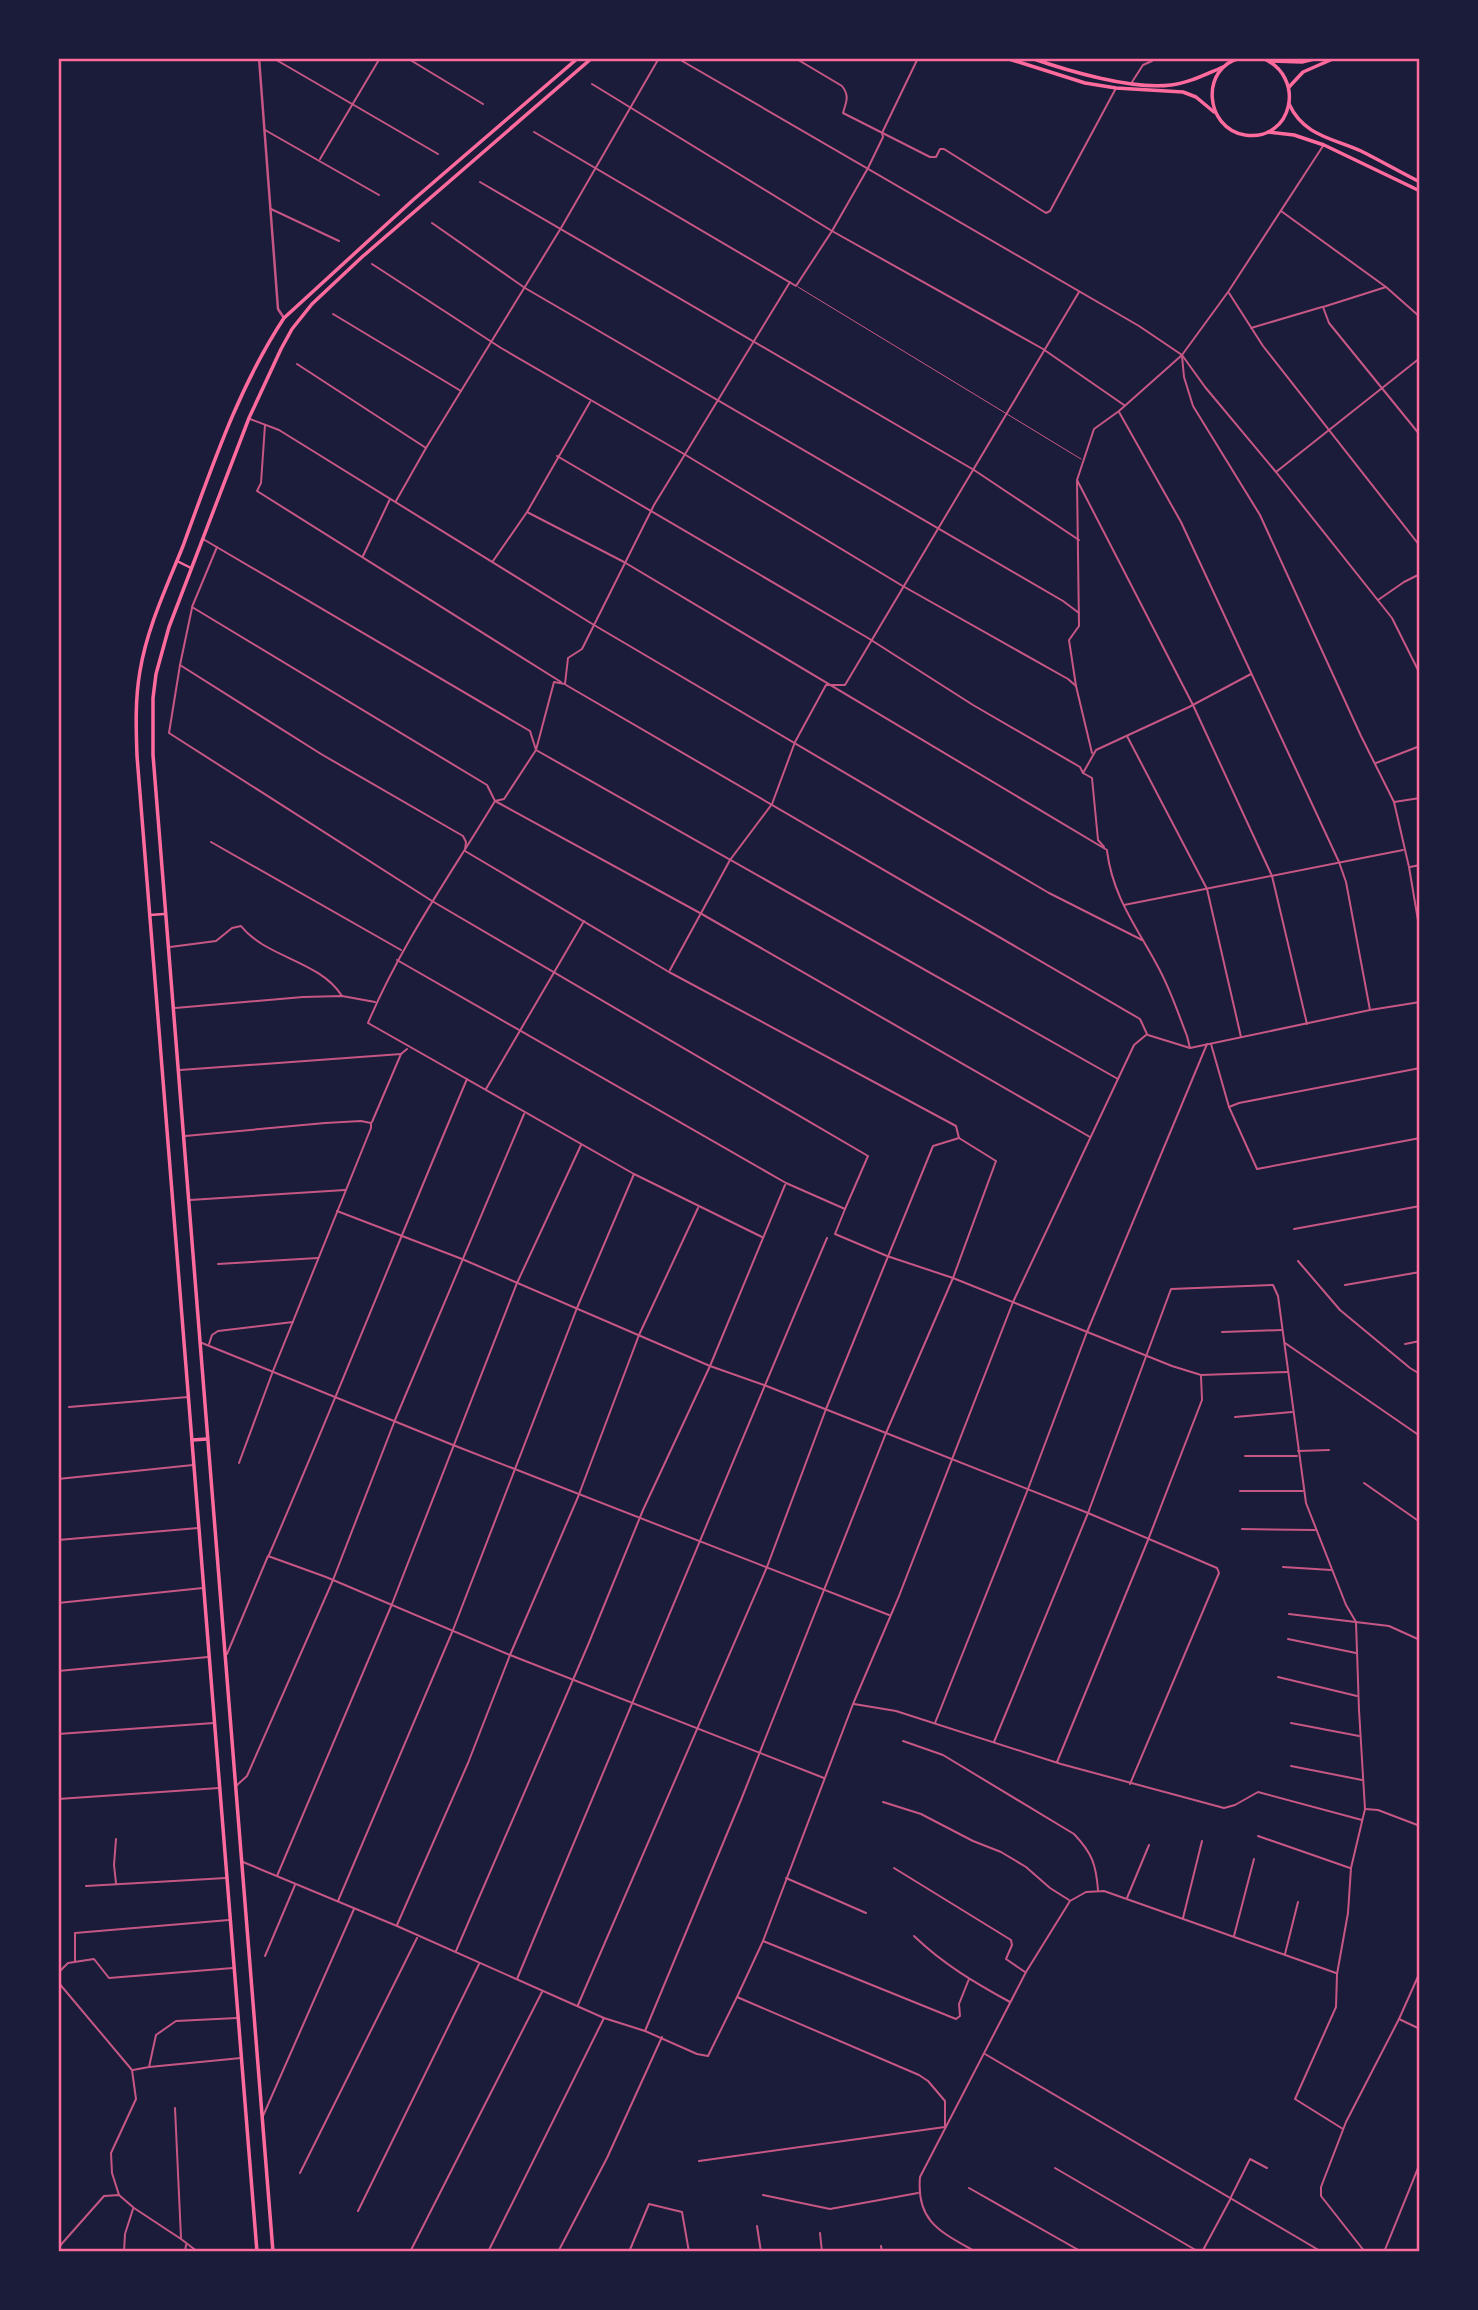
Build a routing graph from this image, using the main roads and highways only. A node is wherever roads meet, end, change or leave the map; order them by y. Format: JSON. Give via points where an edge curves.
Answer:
{"nodes":[{"id":1,"x":578,"y":58,"type":"edge"},
{"id":2,"x":592,"y":58,"type":"edge"},
{"id":3,"x":1006,"y":58,"type":"edge"},
{"id":4,"x":1031,"y":58,"type":"edge"},
{"id":5,"x":1241,"y":58,"type":"edge"},
{"id":6,"x":1262,"y":58,"type":"edge"},
{"id":7,"x":1318,"y":58,"type":"edge"},
{"id":8,"x":1335,"y":58,"type":"edge"},
{"id":9,"x":1270,"y":61,"type":"junction"},
{"id":10,"x":1224,"y":66,"type":"junction"},
{"id":11,"x":1289,"y":87,"type":"junction"},
{"id":12,"x":1289,"y":104,"type":"junction"},
{"id":13,"x":1215,"y":113,"type":"junction"},
{"id":14,"x":1268,"y":132,"type":"junction"},
{"id":15,"x":1420,"y":182,"type":"edge"},
{"id":16,"x":1420,"y":191,"type":"edge"},
{"id":17,"x":177,"y":561,"type":"junction"},
{"id":18,"x":191,"y":568,"type":"junction"},
{"id":19,"x":166,"y":914,"type":"junction"},
{"id":20,"x":150,"y":915,"type":"junction"},
{"id":21,"x":207,"y":1439,"type":"junction"},
{"id":22,"x":192,"y":1440,"type":"junction"},
{"id":23,"x":257,"y":2252,"type":"edge"},
{"id":24,"x":273,"y":2252,"type":"edge"}],
"edges":[{"from":1,"to":17,"type":"main road","via":[[284,318],[236,404]]},
{"from":2,"to":18,"type":"main road","via":[[376,246],[312,304],[292,329],[249,418]]},
{"from":3,"to":13,"type":"main road","via":[[1086,83],[1183,92]]},
{"from":4,"to":10,"type":"main road","via":[[1131,83],[1174,85]]},
{"from":5,"to":10,"type":"main road"},
{"from":6,"to":9,"type":"main road"},
{"from":7,"to":9,"type":"main road"},
{"from":8,"to":11,"type":"main road","via":[[1303,72]]},
{"from":9,"to":11,"type":"main road"},
{"from":10,"to":13,"type":"main road","via":[[1212,88]]},
{"from":11,"to":12,"type":"main road"},
{"from":12,"to":14,"type":"main road","via":[[1278,125]]},
{"from":12,"to":15,"type":"main road","via":[[1316,134]]},
{"from":13,"to":14,"type":"main road","via":[[1232,131],[1244,135]]},
{"from":14,"to":16,"type":"main road","via":[[1324,145]]},
{"from":17,"to":18,"type":"main road"},
{"from":17,"to":20,"type":"main road","via":[[146,647],[137,697],[137,756]]},
{"from":18,"to":19,"type":"main road","via":[[161,652],[153,698]]},
{"from":19,"to":20,"type":"main road"},
{"from":19,"to":21,"type":"main road"},
{"from":20,"to":22,"type":"main road"},
{"from":21,"to":22,"type":"main road"},
{"from":21,"to":24,"type":"main road"},
{"from":22,"to":23,"type":"main road"}]}
